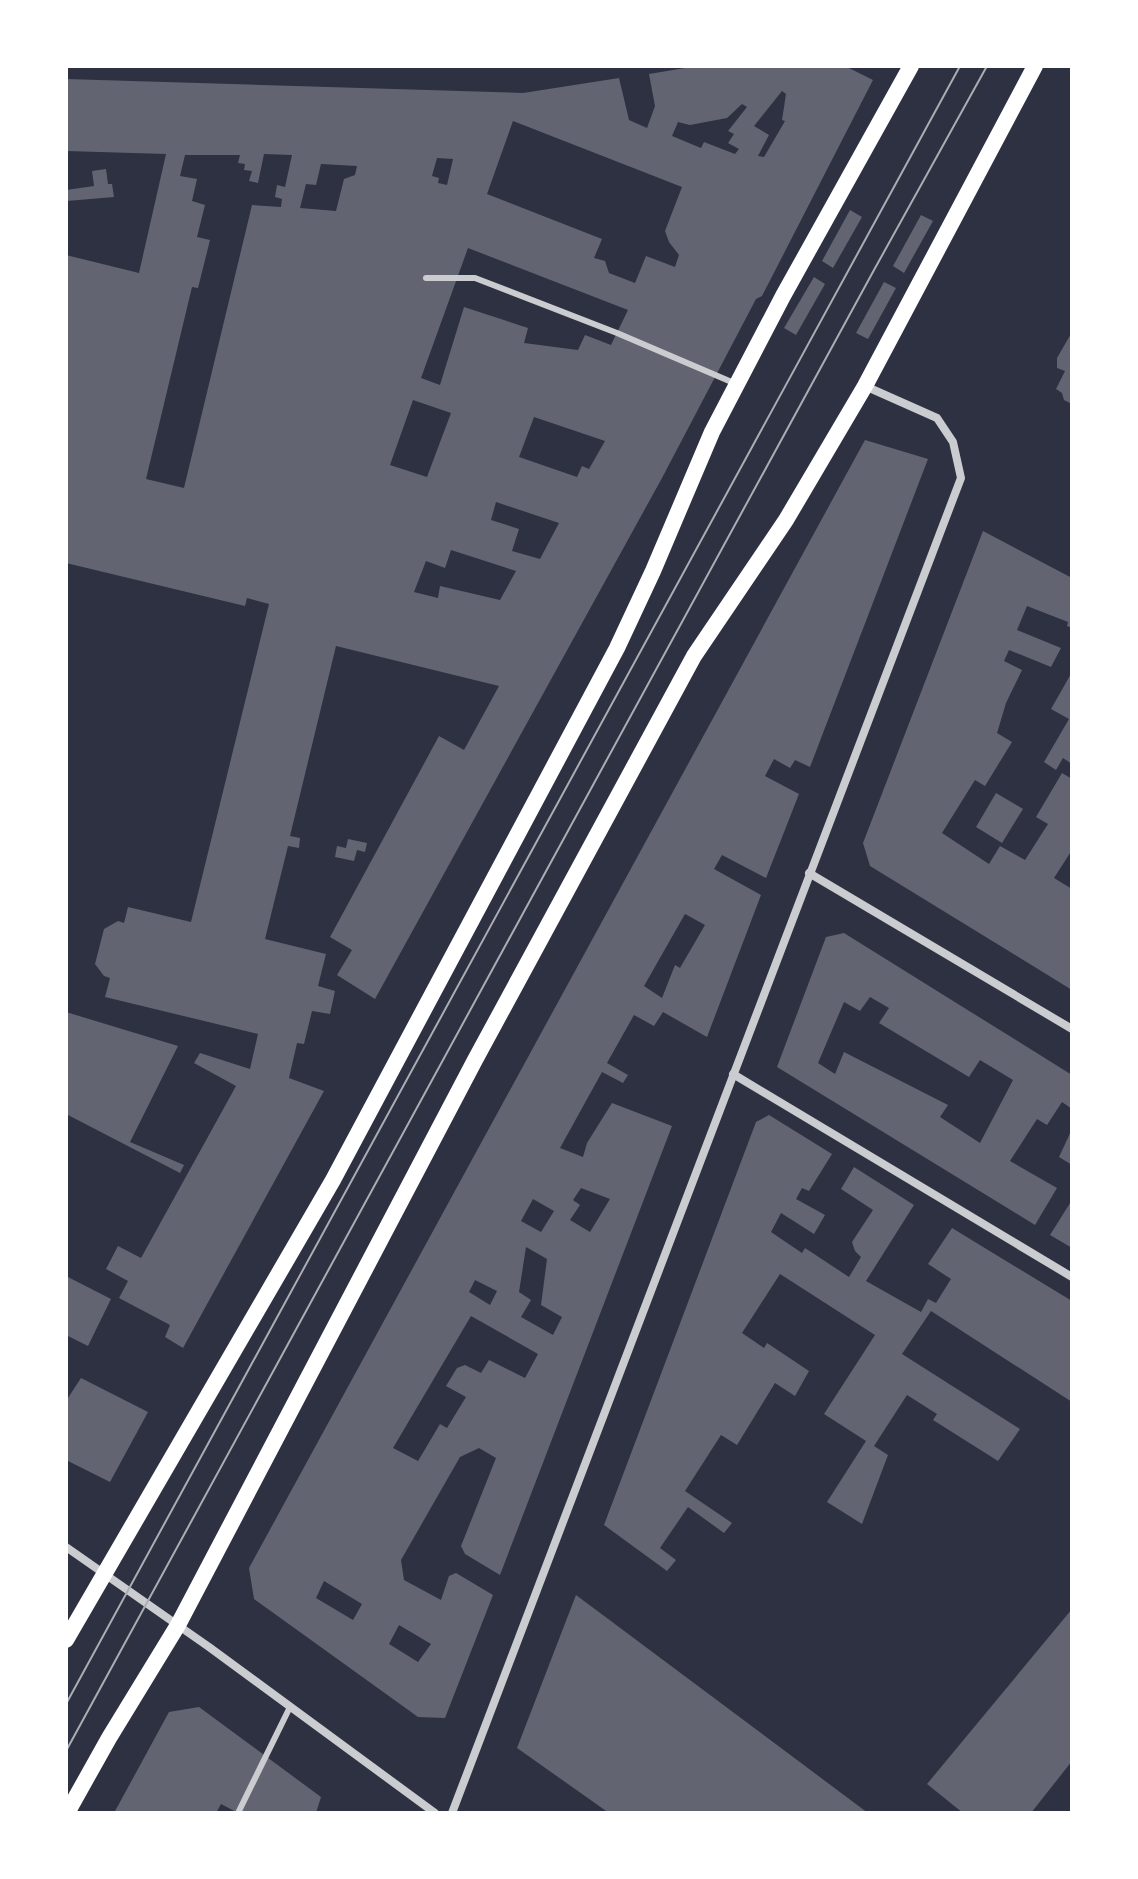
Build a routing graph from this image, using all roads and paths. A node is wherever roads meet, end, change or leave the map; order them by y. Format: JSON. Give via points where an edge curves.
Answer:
{"nodes":[{"id":1,"x":911,"y":66,"type":"edge"},
{"id":2,"x":1035,"y":66,"type":"edge"},
{"id":3,"x":426,"y":278,"type":"dead end"},
{"id":4,"x":738,"y":384,"type":"junction"},
{"id":5,"x":865,"y":386,"type":"junction"},
{"id":6,"x":809,"y":873,"type":"junction"},
{"id":7,"x":1072,"y":1029,"type":"edge"},
{"id":8,"x":733,"y":1074,"type":"junction"},
{"id":9,"x":1072,"y":1277,"type":"edge"},
{"id":10,"x":66,"y":1547,"type":"edge"},
{"id":11,"x":104,"y":1575,"type":"junction"},
{"id":12,"x":178,"y":1625,"type":"junction"},
{"id":13,"x":66,"y":1640,"type":"edge"},
{"id":14,"x":290,"y":1707,"type":"junction"},
{"id":15,"x":67,"y":1813,"type":"edge"},
{"id":16,"x":238,"y":1813,"type":"edge"},
{"id":17,"x":435,"y":1813,"type":"edge"},
{"id":18,"x":452,"y":1813,"type":"edge"}],
"edges":[{"from":1,"to":4,"type":"main road"},
{"from":2,"to":5,"type":"main road"},
{"from":3,"to":4,"type":"lane","via":[[475,278]]},
{"from":4,"to":11,"type":"main road","via":[[609,662],[333,1180]]},
{"from":5,"to":6,"type":"street","via":[[937,418],[953,442],[961,478]]},
{"from":5,"to":12,"type":"main road","via":[[786,520],[694,656]]},
{"from":6,"to":7,"type":"street"},
{"from":6,"to":8,"type":"street"},
{"from":8,"to":9,"type":"street"},
{"from":8,"to":18,"type":"street"},
{"from":10,"to":11,"type":"street"},
{"from":11,"to":12,"type":"street"},
{"from":11,"to":13,"type":"main road"},
{"from":12,"to":14,"type":"street"},
{"from":12,"to":15,"type":"main road"},
{"from":14,"to":16,"type":"lane"},
{"from":14,"to":17,"type":"street"}]}
